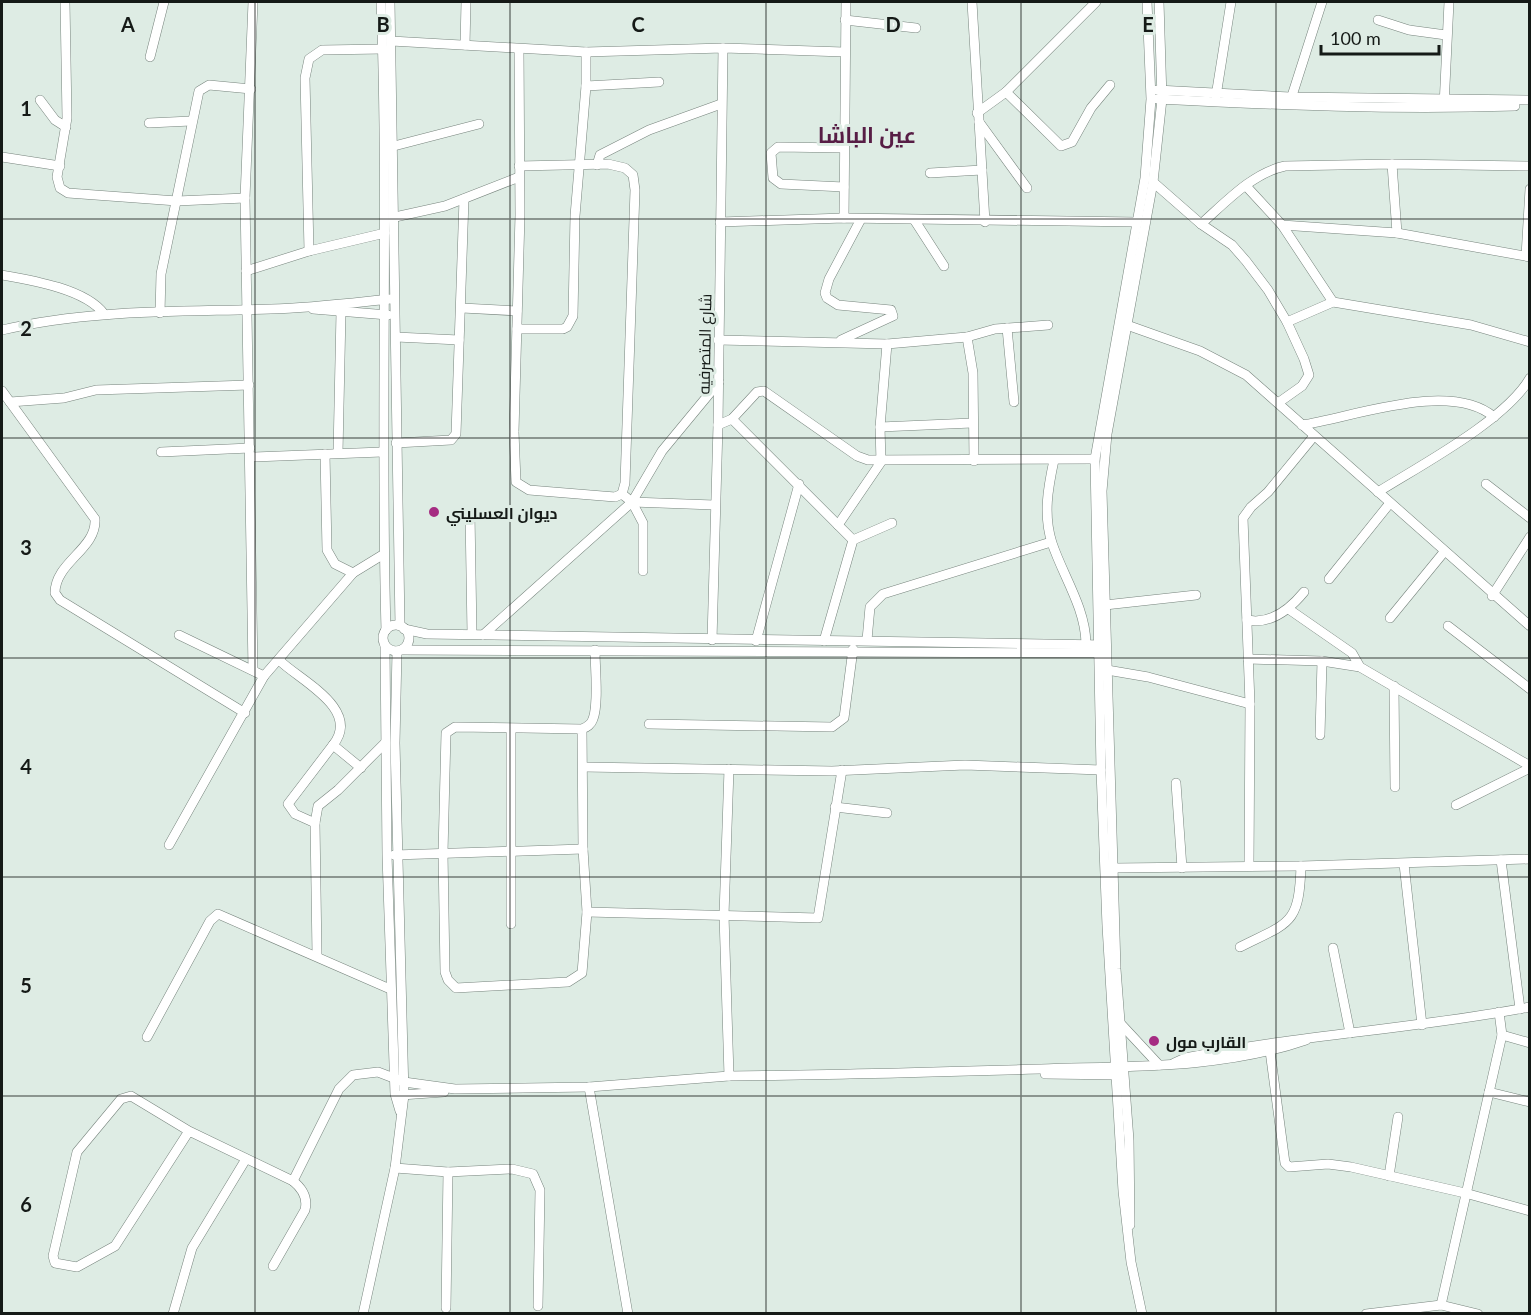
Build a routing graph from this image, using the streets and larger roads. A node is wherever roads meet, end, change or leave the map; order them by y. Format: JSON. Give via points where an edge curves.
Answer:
{"nodes":[{"id":1,"x":65,"y":2,"type":"edge"},
{"id":2,"x":164,"y":2,"type":"edge"},
{"id":3,"x":253,"y":2,"type":"edge"},
{"id":4,"x":381,"y":2,"type":"edge"},
{"id":5,"x":390,"y":2,"type":"edge"},
{"id":6,"x":466,"y":2,"type":"edge"},
{"id":7,"x":846,"y":2,"type":"edge"},
{"id":8,"x":972,"y":2,"type":"edge"},
{"id":9,"x":1096,"y":2,"type":"edge"},
{"id":10,"x":1147,"y":2,"type":"edge"},
{"id":11,"x":1159,"y":2,"type":"edge"},
{"id":12,"x":1231,"y":2,"type":"edge"},
{"id":13,"x":1322,"y":2,"type":"edge"},
{"id":14,"x":1449,"y":2,"type":"edge"},
{"id":15,"x":845,"y":20,"type":"junction"},
{"id":16,"x":1378,"y":20,"type":"dead end"},
{"id":17,"x":916,"y":28,"type":"dead end"},
{"id":18,"x":1446,"y":35,"type":"junction"},
{"id":19,"x":391,"y":41,"type":"junction"},
{"id":20,"x":465,"y":45,"type":"junction"},
{"id":21,"x":723,"y":48,"type":"junction"},
{"id":22,"x":383,"y":49,"type":"junction"},
{"id":23,"x":519,"y":49,"type":"junction"},
{"id":24,"x":586,"y":52,"type":"junction"},
{"id":25,"x":844,"y":52,"type":"junction"},
{"id":26,"x":150,"y":57,"type":"dead end"},
{"id":27,"x":659,"y":82,"type":"dead end"},
{"id":28,"x":1110,"y":85,"type":"dead end"},
{"id":29,"x":586,"y":86,"type":"junction"},
{"id":30,"x":252,"y":89,"type":"junction"},
{"id":31,"x":1006,"y":92,"type":"junction"},
{"id":32,"x":1150,"y":94,"type":"junction"},
{"id":33,"x":1162,"y":95,"type":"junction"},
{"id":34,"x":1215,"y":97,"type":"junction"},
{"id":35,"x":40,"y":100,"type":"dead end"},
{"id":36,"x":1530,"y":100,"type":"edge"},
{"id":37,"x":1290,"y":101,"type":"junction"},
{"id":38,"x":721,"y":104,"type":"junction"},
{"id":39,"x":1444,"y":104,"type":"junction"},
{"id":40,"x":1530,"y":105,"type":"edge"},
{"id":41,"x":978,"y":118,"type":"junction"},
{"id":42,"x":191,"y":121,"type":"junction"},
{"id":43,"x":149,"y":123,"type":"dead end"},
{"id":44,"x":479,"y":124,"type":"dead end"},
{"id":45,"x":66,"y":127,"type":"junction"},
{"id":46,"x":394,"y":146,"type":"junction"},
{"id":47,"x":844,"y":148,"type":"junction"},
{"id":48,"x":2,"y":157,"type":"edge"},
{"id":49,"x":1392,"y":164,"type":"junction"},
{"id":50,"x":597,"y":165,"type":"junction"},
{"id":51,"x":60,"y":166,"type":"junction"},
{"id":52,"x":519,"y":166,"type":"junction"},
{"id":53,"x":579,"y":166,"type":"junction"},
{"id":54,"x":1530,"y":166,"type":"edge"},
{"id":55,"x":982,"y":170,"type":"junction"},
{"id":56,"x":930,"y":173,"type":"dead end"},
{"id":57,"x":519,"y":177,"type":"junction"},
{"id":58,"x":1153,"y":182,"type":"junction"},
{"id":59,"x":1246,"y":186,"type":"junction"},
{"id":60,"x":844,"y":187,"type":"junction"},
{"id":61,"x":1027,"y":188,"type":"dead end"},
{"id":62,"x":1530,"y":189,"type":"edge"},
{"id":63,"x":245,"y":198,"type":"junction"},
{"id":64,"x":464,"y":199,"type":"junction"},
{"id":65,"x":177,"y":201,"type":"junction"},
{"id":66,"x":395,"y":217,"type":"junction"},
{"id":67,"x":844,"y":218,"type":"junction"},
{"id":68,"x":861,"y":219,"type":"junction"},
{"id":69,"x":915,"y":221,"type":"junction"},
{"id":70,"x":720,"y":222,"type":"junction"},
{"id":71,"x":985,"y":222,"type":"junction"},
{"id":72,"x":1137,"y":222,"type":"junction"},
{"id":73,"x":1201,"y":224,"type":"junction"},
{"id":74,"x":1282,"y":225,"type":"junction"},
{"id":75,"x":385,"y":233,"type":"junction"},
{"id":76,"x":1397,"y":233,"type":"junction"},
{"id":77,"x":309,"y":251,"type":"junction"},
{"id":78,"x":1528,"y":257,"type":"edge"},
{"id":79,"x":944,"y":266,"type":"dead end"},
{"id":80,"x":246,"y":272,"type":"junction"},
{"id":81,"x":2,"y":274,"type":"edge"},
{"id":82,"x":395,"y":298,"type":"junction"},
{"id":83,"x":384,"y":299,"type":"junction"},
{"id":84,"x":1334,"y":302,"type":"junction"},
{"id":85,"x":304,"y":308,"type":"junction"},
{"id":86,"x":462,"y":308,"type":"junction"},
{"id":87,"x":248,"y":309,"type":"junction"},
{"id":88,"x":517,"y":311,"type":"junction"},
{"id":89,"x":341,"y":312,"type":"junction"},
{"id":90,"x":160,"y":313,"type":"junction"},
{"id":91,"x":104,"y":314,"type":"junction"},
{"id":92,"x":383,"y":315,"type":"junction"},
{"id":93,"x":395,"y":315,"type":"junction"},
{"id":94,"x":1118,"y":322,"type":"junction"},
{"id":95,"x":1287,"y":322,"type":"junction"},
{"id":96,"x":1048,"y":325,"type":"dead end"},
{"id":97,"x":1128,"y":326,"type":"junction"},
{"id":98,"x":1007,"y":328,"type":"junction"},
{"id":99,"x":517,"y":329,"type":"junction"},
{"id":100,"x":2,"y":330,"type":"edge"},
{"id":101,"x":396,"y":337,"type":"junction"},
{"id":102,"x":967,"y":337,"type":"junction"},
{"id":103,"x":459,"y":339,"type":"junction"},
{"id":104,"x":718,"y":340,"type":"junction"},
{"id":105,"x":839,"y":341,"type":"junction"},
{"id":106,"x":1530,"y":342,"type":"edge"},
{"id":107,"x":887,"y":344,"type":"junction"},
{"id":108,"x":1530,"y":378,"type":"edge"},
{"id":109,"x":718,"y":382,"type":"junction"},
{"id":110,"x":249,"y":384,"type":"junction"},
{"id":111,"x":2,"y":391,"type":"edge"},
{"id":112,"x":10,"y":402,"type":"junction"},
{"id":113,"x":1014,"y":402,"type":"dead end"},
{"id":114,"x":1278,"y":403,"type":"junction"},
{"id":115,"x":1494,"y":417,"type":"junction"},
{"id":116,"x":732,"y":419,"type":"junction"},
{"id":117,"x":972,"y":423,"type":"junction"},
{"id":118,"x":718,"y":425,"type":"junction"},
{"id":119,"x":1302,"y":425,"type":"junction"},
{"id":120,"x":880,"y":427,"type":"junction"},
{"id":121,"x":1314,"y":436,"type":"junction"},
{"id":122,"x":396,"y":443,"type":"junction"},
{"id":123,"x":161,"y":452,"type":"dead end"},
{"id":124,"x":251,"y":452,"type":"junction"},
{"id":125,"x":382,"y":452,"type":"junction"},
{"id":126,"x":338,"y":453,"type":"junction"},
{"id":127,"x":325,"y":454,"type":"junction"},
{"id":128,"x":1095,"y":459,"type":"junction"},
{"id":129,"x":1054,"y":460,"type":"junction"},
{"id":130,"x":974,"y":461,"type":"junction"},
{"id":131,"x":881,"y":462,"type":"junction"},
{"id":132,"x":799,"y":484,"type":"junction"},
{"id":133,"x":1486,"y":484,"type":"dead end"},
{"id":134,"x":1378,"y":492,"type":"junction"},
{"id":135,"x":621,"y":494,"type":"junction"},
{"id":136,"x":632,"y":502,"type":"junction"},
{"id":137,"x":1389,"y":503,"type":"junction"},
{"id":138,"x":714,"y":505,"type":"junction"},
{"id":139,"x":470,"y":514,"type":"dead end"},
{"id":140,"x":1530,"y":518,"type":"edge"},
{"id":141,"x":891,"y":523,"type":"dead end"},
{"id":142,"x":838,"y":525,"type":"junction"},
{"id":143,"x":1530,"y":537,"type":"edge"},
{"id":144,"x":853,"y":540,"type":"junction"},
{"id":145,"x":1052,"y":542,"type":"junction"},
{"id":146,"x":1444,"y":552,"type":"junction"},
{"id":147,"x":384,"y":554,"type":"junction"},
{"id":148,"x":643,"y":571,"type":"dead end"},
{"id":149,"x":353,"y":573,"type":"junction"},
{"id":150,"x":1329,"y":579,"type":"dead end"},
{"id":151,"x":1304,"y":592,"type":"dead end"},
{"id":152,"x":1196,"y":595,"type":"dead end"},
{"id":153,"x":1492,"y":596,"type":"junction"},
{"id":154,"x":1105,"y":605,"type":"junction"},
{"id":155,"x":1290,"y":610,"type":"junction"},
{"id":156,"x":1390,"y":618,"type":"dead end"},
{"id":157,"x":1246,"y":620,"type":"junction"},
{"id":158,"x":1448,"y":626,"type":"dead end"},
{"id":159,"x":1530,"y":626,"type":"edge"},
{"id":160,"x":402,"y":628,"type":"junction"},
{"id":161,"x":386,"y":630,"type":"junction"},
{"id":162,"x":472,"y":634,"type":"junction"},
{"id":163,"x":179,"y":635,"type":"dead end"},
{"id":164,"x":483,"y":635,"type":"junction"},
{"id":165,"x":712,"y":640,"type":"junction"},
{"id":166,"x":853,"y":640,"type":"junction"},
{"id":167,"x":867,"y":640,"type":"junction"},
{"id":168,"x":756,"y":641,"type":"junction"},
{"id":169,"x":824,"y":641,"type":"junction"},
{"id":170,"x":1086,"y":643,"type":"junction"},
{"id":171,"x":385,"y":646,"type":"junction"},
{"id":172,"x":1103,"y":649,"type":"junction"},
{"id":173,"x":400,"y":650,"type":"junction"},
{"id":174,"x":595,"y":650,"type":"junction"},
{"id":175,"x":853,"y":652,"type":"junction"},
{"id":176,"x":1248,"y":659,"type":"junction"},
{"id":177,"x":279,"y":660,"type":"junction"},
{"id":178,"x":1322,"y":661,"type":"junction"},
{"id":179,"x":1360,"y":667,"type":"junction"},
{"id":180,"x":253,"y":670,"type":"junction"},
{"id":181,"x":1107,"y":670,"type":"junction"},
{"id":182,"x":264,"y":676,"type":"junction"},
{"id":183,"x":1394,"y":686,"type":"junction"},
{"id":184,"x":1530,"y":689,"type":"edge"},
{"id":185,"x":1250,"y":704,"type":"junction"},
{"id":186,"x":245,"y":713,"type":"junction"},
{"id":187,"x":649,"y":724,"type":"dead end"},
{"id":188,"x":511,"y":729,"type":"junction"},
{"id":189,"x":582,"y":729,"type":"junction"},
{"id":190,"x":1320,"y":735,"type":"dead end"},
{"id":191,"x":385,"y":743,"type":"junction"},
{"id":192,"x":333,"y":745,"type":"junction"},
{"id":193,"x":583,"y":766,"type":"junction"},
{"id":194,"x":1530,"y":767,"type":"edge"},
{"id":195,"x":361,"y":768,"type":"junction"},
{"id":196,"x":729,"y":769,"type":"junction"},
{"id":197,"x":842,"y":770,"type":"junction"},
{"id":198,"x":1101,"y":770,"type":"junction"},
{"id":199,"x":1176,"y":783,"type":"dead end"},
{"id":200,"x":1395,"y":787,"type":"dead end"},
{"id":201,"x":1456,"y":805,"type":"dead end"},
{"id":202,"x":835,"y":807,"type":"junction"},
{"id":203,"x":887,"y":813,"type":"dead end"},
{"id":204,"x":315,"y":823,"type":"junction"},
{"id":205,"x":169,"y":845,"type":"dead end"},
{"id":206,"x":583,"y":849,"type":"junction"},
{"id":207,"x":511,"y":852,"type":"junction"},
{"id":208,"x":442,"y":853,"type":"junction"},
{"id":209,"x":387,"y":855,"type":"junction"},
{"id":210,"x":399,"y":855,"type":"junction"},
{"id":211,"x":1530,"y":859,"type":"edge"},
{"id":212,"x":1502,"y":860,"type":"junction"},
{"id":213,"x":1404,"y":864,"type":"junction"},
{"id":214,"x":1249,"y":866,"type":"junction"},
{"id":215,"x":1301,"y":866,"type":"junction"},
{"id":216,"x":1114,"y":868,"type":"junction"},
{"id":217,"x":1182,"y":868,"type":"junction"},
{"id":218,"x":588,"y":912,"type":"junction"},
{"id":219,"x":724,"y":915,"type":"junction"},
{"id":220,"x":511,"y":924,"type":"dead end"},
{"id":221,"x":1240,"y":947,"type":"dead end"},
{"id":222,"x":1333,"y":948,"type":"dead end"},
{"id":223,"x":317,"y":955,"type":"junction"},
{"id":224,"x":390,"y":988,"type":"junction"},
{"id":225,"x":1525,"y":1008,"type":"edge"},
{"id":226,"x":1499,"y":1012,"type":"junction"},
{"id":227,"x":1120,"y":1022,"type":"junction"},
{"id":228,"x":1422,"y":1024,"type":"junction"},
{"id":229,"x":1350,"y":1033,"type":"junction"},
{"id":230,"x":1502,"y":1035,"type":"junction"},
{"id":231,"x":147,"y":1037,"type":"dead end"},
{"id":232,"x":1306,"y":1040,"type":"junction"},
{"id":233,"x":1530,"y":1043,"type":"edge"},
{"id":234,"x":1269,"y":1051,"type":"junction"},
{"id":235,"x":1172,"y":1064,"type":"junction"},
{"id":236,"x":1159,"y":1065,"type":"junction"},
{"id":237,"x":1121,"y":1071,"type":"junction"},
{"id":238,"x":729,"y":1076,"type":"junction"},
{"id":239,"x":399,"y":1081,"type":"junction"},
{"id":240,"x":589,"y":1087,"type":"junction"},
{"id":241,"x":455,"y":1089,"type":"junction"},
{"id":242,"x":1489,"y":1092,"type":"junction"},
{"id":243,"x":400,"y":1095,"type":"junction"},
{"id":244,"x":1530,"y":1101,"type":"edge"},
{"id":245,"x":1398,"y":1117,"type":"dead end"},
{"id":246,"x":189,"y":1131,"type":"junction"},
{"id":247,"x":246,"y":1159,"type":"junction"},
{"id":248,"x":395,"y":1168,"type":"junction"},
{"id":249,"x":448,"y":1172,"type":"junction"},
{"id":250,"x":1389,"y":1176,"type":"junction"},
{"id":251,"x":293,"y":1181,"type":"junction"},
{"id":252,"x":1465,"y":1193,"type":"junction"},
{"id":253,"x":1530,"y":1211,"type":"edge"},
{"id":254,"x":273,"y":1266,"type":"dead end"},
{"id":255,"x":1441,"y":1305,"type":"junction"},
{"id":256,"x":538,"y":1306,"type":"dead end"},
{"id":257,"x":446,"y":1308,"type":"dead end"},
{"id":258,"x":174,"y":1314,"type":"edge"},
{"id":259,"x":363,"y":1314,"type":"edge"},
{"id":260,"x":628,"y":1314,"type":"edge"},
{"id":261,"x":1142,"y":1314,"type":"edge"},
{"id":262,"x":1366,"y":1314,"type":"edge"},
{"id":263,"x":1478,"y":1314,"type":"edge"}],
"edges":[{"from":1,"to":45,"type":"street"},
{"from":2,"to":26,"type":"street"},
{"from":3,"to":30,"type":"street"},
{"from":4,"to":22,"type":"street"},
{"from":5,"to":19,"type":"street"},
{"from":6,"to":20,"type":"street"},
{"from":7,"to":15,"type":"street"},
{"from":8,"to":41,"type":"street"},
{"from":9,"to":31,"type":"street"},
{"from":10,"to":32,"type":"street"},
{"from":11,"to":33,"type":"street"},
{"from":12,"to":34,"type":"street"},
{"from":13,"to":37,"type":"street"},
{"from":14,"to":18,"type":"street"},
{"from":15,"to":17,"type":"street"},
{"from":15,"to":25,"type":"street"},
{"from":16,"to":18,"type":"street","via":[[1409,30]]},
{"from":18,"to":39,"type":"street"},
{"from":19,"to":20,"type":"street"},
{"from":19,"to":46,"type":"street"},
{"from":20,"to":23,"type":"street"},
{"from":21,"to":24,"type":"street"},
{"from":21,"to":25,"type":"street"},
{"from":21,"to":38,"type":"street","name":"شارع المتصرفيه"},
{"from":22,"to":75,"type":"street"},
{"from":22,"to":77,"type":"street","via":[[322,50],[309,59],[305,78]]},
{"from":23,"to":24,"type":"street"},
{"from":23,"to":52,"type":"street"},
{"from":24,"to":29,"type":"street"},
{"from":25,"to":47,"type":"street"},
{"from":27,"to":29,"type":"street"},
{"from":28,"to":31,"type":"street","via":[[1066,146],[1057,145]]},
{"from":29,"to":53,"type":"street"},
{"from":30,"to":42,"type":"street","via":[[202,87]]},
{"from":30,"to":63,"type":"street"},
{"from":31,"to":41,"type":"street"},
{"from":32,"to":33,"type":"street"},
{"from":32,"to":72,"type":"street","via":[[1150,138]]},
{"from":33,"to":34,"type":"street"},
{"from":33,"to":58,"type":"street"},
{"from":34,"to":37,"type":"street"},
{"from":35,"to":45,"type":"street","via":[[55,120]]},
{"from":36,"to":39,"type":"street"},
{"from":37,"to":39,"type":"street"},
{"from":38,"to":50,"type":"street","via":[[633,138],[600,155]]},
{"from":38,"to":70,"type":"street","name":"شارع المتصرفيه"},
{"from":39,"to":40,"type":"street"},
{"from":41,"to":55,"type":"street"},
{"from":41,"to":61,"type":"street"},
{"from":42,"to":43,"type":"street"},
{"from":42,"to":65,"type":"street"},
{"from":44,"to":46,"type":"street"},
{"from":45,"to":51,"type":"street"},
{"from":46,"to":66,"type":"street"},
{"from":47,"to":60,"type":"street"},
{"from":47,"to":60,"type":"street","via":[[778,147],[771,153],[770,163],[772,178],[781,184]]},
{"from":48,"to":51,"type":"street"},
{"from":49,"to":54,"type":"street"},
{"from":49,"to":59,"type":"street","via":[[1285,166]]},
{"from":49,"to":76,"type":"street"},
{"from":50,"to":53,"type":"street"},
{"from":50,"to":135,"type":"street","via":[[626,168],[633,175],[635,190],[625,483]]},
{"from":51,"to":65,"type":"street","via":[[57,183],[68,193]]},
{"from":52,"to":53,"type":"street"},
{"from":52,"to":57,"type":"street"},
{"from":53,"to":99,"type":"street","via":[[573,316],[563,329]]},
{"from":55,"to":56,"type":"street"},
{"from":55,"to":71,"type":"street"},
{"from":57,"to":64,"type":"street"},
{"from":57,"to":88,"type":"street"},
{"from":58,"to":73,"type":"street"},
{"from":58,"to":97,"type":"street"},
{"from":59,"to":73,"type":"street"},
{"from":59,"to":74,"type":"street"},
{"from":60,"to":67,"type":"street"},
{"from":62,"to":78,"type":"street"},
{"from":63,"to":65,"type":"street"},
{"from":63,"to":80,"type":"street"},
{"from":64,"to":66,"type":"street","via":[[419,214]]},
{"from":64,"to":86,"type":"street"},
{"from":65,"to":90,"type":"street","via":[[160,274]]},
{"from":66,"to":82,"type":"street"},
{"from":67,"to":68,"type":"street"},
{"from":67,"to":70,"type":"street"},
{"from":68,"to":69,"type":"street"},
{"from":68,"to":105,"type":"street","via":[[825,293],[838,306],[891,310],[893,316]]},
{"from":69,"to":71,"type":"street"},
{"from":69,"to":79,"type":"street"},
{"from":70,"to":104,"type":"street","name":"شارع المتصرفيه"},
{"from":71,"to":72,"type":"street"},
{"from":72,"to":94,"type":"street"},
{"from":73,"to":95,"type":"street","via":[[1239,253]]},
{"from":74,"to":76,"type":"street"},
{"from":74,"to":84,"type":"street"},
{"from":75,"to":77,"type":"street"},
{"from":75,"to":83,"type":"street"},
{"from":76,"to":78,"type":"street"},
{"from":77,"to":80,"type":"street"},
{"from":80,"to":87,"type":"street"},
{"from":81,"to":91,"type":"street","via":[[81,296]]},
{"from":82,"to":83,"type":"street"},
{"from":82,"to":93,"type":"street"},
{"from":83,"to":85,"type":"street"},
{"from":83,"to":92,"type":"street"},
{"from":84,"to":95,"type":"street"},
{"from":84,"to":106,"type":"street","via":[[1472,325]]},
{"from":85,"to":87,"type":"street"},
{"from":85,"to":89,"type":"street"},
{"from":86,"to":88,"type":"street"},
{"from":86,"to":103,"type":"street"},
{"from":87,"to":90,"type":"street"},
{"from":87,"to":110,"type":"street"},
{"from":88,"to":99,"type":"street"},
{"from":89,"to":92,"type":"street"},
{"from":89,"to":126,"type":"street"},
{"from":90,"to":91,"type":"street"},
{"from":91,"to":100,"type":"street"},
{"from":92,"to":93,"type":"street"},
{"from":92,"to":125,"type":"street"},
{"from":93,"to":101,"type":"street"},
{"from":94,"to":97,"type":"street"},
{"from":94,"to":128,"type":"street"},
{"from":95,"to":114,"type":"street","via":[[1309,375],[1302,386]]},
{"from":96,"to":98,"type":"street"},
{"from":97,"to":114,"type":"street","via":[[1231,366]]},
{"from":97,"to":154,"type":"street","via":[[1104,458]]},
{"from":98,"to":102,"type":"street"},
{"from":98,"to":113,"type":"street"},
{"from":99,"to":135,"type":"street","via":[[516,482],[529,490],[615,497]]},
{"from":101,"to":103,"type":"street"},
{"from":101,"to":122,"type":"street"},
{"from":102,"to":107,"type":"street"},
{"from":102,"to":117,"type":"street","via":[[973,374]]},
{"from":103,"to":122,"type":"street","via":[[454,438]]},
{"from":104,"to":105,"type":"street"},
{"from":104,"to":109,"type":"street","name":"شارع المتصرفيه"},
{"from":105,"to":107,"type":"street"},
{"from":107,"to":120,"type":"street"},
{"from":108,"to":115,"type":"street","via":[[1515,400]]},
{"from":109,"to":118,"type":"street","name":"شارع المتصرفيه"},
{"from":109,"to":136,"type":"street","via":[[662,451]]},
{"from":110,"to":112,"type":"street","via":[[96,390],[64,398]]},
{"from":110,"to":124,"type":"street"},
{"from":111,"to":112,"type":"street"},
{"from":112,"to":186,"type":"street","via":[[95,519],[93,534],[58,578],[55,593],[60,600]]},
{"from":114,"to":119,"type":"street"},
{"from":115,"to":119,"type":"street","via":[[1478,406],[1454,401],[1403,404]]},
{"from":115,"to":134,"type":"street"},
{"from":116,"to":118,"type":"street"},
{"from":116,"to":131,"type":"street","via":[[757,392],[764,391],[857,456]]},
{"from":116,"to":132,"type":"street"},
{"from":117,"to":120,"type":"street"},
{"from":117,"to":130,"type":"street"},
{"from":118,"to":138,"type":"street","name":"شارع المتصرفيه"},
{"from":119,"to":121,"type":"street"},
{"from":120,"to":131,"type":"street"},
{"from":121,"to":134,"type":"street"},
{"from":121,"to":157,"type":"street","via":[[1243,519]]},
{"from":122,"to":160,"type":"street"},
{"from":123,"to":124,"type":"street"},
{"from":124,"to":127,"type":"street"},
{"from":124,"to":180,"type":"street"},
{"from":125,"to":126,"type":"street"},
{"from":125,"to":147,"type":"street"},
{"from":126,"to":127,"type":"street"},
{"from":127,"to":149,"type":"street","via":[[327,550],[335,564]]},
{"from":128,"to":129,"type":"street"},
{"from":128,"to":172,"type":"street"},
{"from":129,"to":130,"type":"street"},
{"from":129,"to":145,"type":"street","via":[[1047,496]]},
{"from":130,"to":131,"type":"street"},
{"from":131,"to":142,"type":"street"},
{"from":132,"to":142,"type":"street"},
{"from":132,"to":168,"type":"street"},
{"from":133,"to":140,"type":"street"},
{"from":134,"to":137,"type":"street"},
{"from":135,"to":136,"type":"street"},
{"from":136,"to":138,"type":"street"},
{"from":136,"to":148,"type":"street","via":[[643,523]]},
{"from":136,"to":164,"type":"street"},
{"from":137,"to":146,"type":"street"},
{"from":137,"to":150,"type":"street"},
{"from":138,"to":165,"type":"street","name":"شارع المتصرفيه"},
{"from":139,"to":162,"type":"street"},
{"from":141,"to":144,"type":"street"},
{"from":142,"to":144,"type":"street"},
{"from":143,"to":153,"type":"street"},
{"from":144,"to":169,"type":"street"},
{"from":145,"to":167,"type":"street","via":[[883,594],[870,607]]},
{"from":145,"to":170,"type":"street","via":[[1083,620]]},
{"from":146,"to":153,"type":"street"},
{"from":146,"to":156,"type":"street"},
{"from":147,"to":149,"type":"street"},
{"from":147,"to":161,"type":"street"},
{"from":149,"to":177,"type":"street"},
{"from":151,"to":155,"type":"street"},
{"from":152,"to":154,"type":"street"},
{"from":153,"to":159,"type":"street"},
{"from":154,"to":172,"type":"street"},
{"from":155,"to":157,"type":"street","via":[[1263,620]]},
{"from":155,"to":179,"type":"street","via":[[1352,652]]},
{"from":157,"to":176,"type":"street"},
{"from":158,"to":184,"type":"street"},
{"from":160,"to":161,"type":"street","via":[[392,626]]},
{"from":160,"to":162,"type":"street","via":[[427,634]]},
{"from":160,"to":173,"type":"street","via":[[408,638]]},
{"from":161,"to":171,"type":"street"},
{"from":162,"to":164,"type":"street"},
{"from":163,"to":180,"type":"street"},
{"from":164,"to":165,"type":"street"},
{"from":165,"to":168,"type":"street"},
{"from":166,"to":167,"type":"street"},
{"from":166,"to":169,"type":"street"},
{"from":166,"to":175,"type":"street"},
{"from":167,"to":170,"type":"street"},
{"from":168,"to":169,"type":"street"},
{"from":170,"to":172,"type":"street"},
{"from":171,"to":173,"type":"street"},
{"from":171,"to":191,"type":"street"},
{"from":172,"to":175,"type":"street"},
{"from":172,"to":181,"type":"street"},
{"from":172,"to":198,"type":"street"},
{"from":173,"to":174,"type":"street"},
{"from":173,"to":210,"type":"street","via":[[394,714]]},
{"from":174,"to":175,"type":"street"},
{"from":174,"to":189,"type":"street","via":[[593,719]]},
{"from":175,"to":187,"type":"street","via":[[843,718],[832,727]]},
{"from":176,"to":178,"type":"street"},
{"from":176,"to":185,"type":"street"},
{"from":177,"to":182,"type":"street"},
{"from":177,"to":192,"type":"street","via":[[319,689],[334,709],[339,730]]},
{"from":178,"to":179,"type":"street"},
{"from":178,"to":190,"type":"street"},
{"from":179,"to":183,"type":"street"},
{"from":180,"to":182,"type":"street"},
{"from":181,"to":185,"type":"street"},
{"from":181,"to":216,"type":"street"},
{"from":182,"to":186,"type":"street"},
{"from":183,"to":194,"type":"street"},
{"from":183,"to":200,"type":"street"},
{"from":185,"to":214,"type":"street"},
{"from":186,"to":205,"type":"street"},
{"from":188,"to":189,"type":"street"},
{"from":188,"to":207,"type":"street"},
{"from":188,"to":208,"type":"street","via":[[455,727],[446,733]]},
{"from":189,"to":193,"type":"street"},
{"from":191,"to":195,"type":"street"},
{"from":191,"to":209,"type":"street"},
{"from":192,"to":195,"type":"street"},
{"from":192,"to":204,"type":"street","via":[[288,804],[296,814]]},
{"from":193,"to":196,"type":"street"},
{"from":193,"to":206,"type":"street"},
{"from":194,"to":201,"type":"street"},
{"from":195,"to":204,"type":"street","via":[[318,806]]},
{"from":196,"to":197,"type":"street"},
{"from":196,"to":219,"type":"street"},
{"from":197,"to":198,"type":"street","via":[[965,765]]},
{"from":197,"to":202,"type":"street"},
{"from":198,"to":237,"type":"street"},
{"from":199,"to":217,"type":"street"},
{"from":202,"to":203,"type":"street"},
{"from":202,"to":219,"type":"street","via":[[818,918]]},
{"from":204,"to":223,"type":"street"},
{"from":206,"to":207,"type":"street"},
{"from":206,"to":218,"type":"street"},
{"from":207,"to":208,"type":"street"},
{"from":207,"to":220,"type":"street"},
{"from":208,"to":210,"type":"street"},
{"from":208,"to":218,"type":"street","via":[[445,972],[456,988],[573,980],[582,973]]},
{"from":209,"to":210,"type":"street"},
{"from":209,"to":224,"type":"street"},
{"from":210,"to":239,"type":"street"},
{"from":211,"to":212,"type":"street"},
{"from":212,"to":213,"type":"street"},
{"from":212,"to":225,"type":"street"},
{"from":213,"to":215,"type":"street"},
{"from":213,"to":228,"type":"street"},
{"from":214,"to":215,"type":"street"},
{"from":214,"to":217,"type":"street"},
{"from":215,"to":221,"type":"street","via":[[1299,903],[1291,918]]},
{"from":216,"to":217,"type":"street"},
{"from":216,"to":227,"type":"street"},
{"from":218,"to":219,"type":"street"},
{"from":219,"to":238,"type":"street"},
{"from":222,"to":229,"type":"street"},
{"from":223,"to":224,"type":"street"},
{"from":223,"to":231,"type":"street","via":[[222,914],[214,916]]},
{"from":224,"to":239,"type":"street"},
{"from":225,"to":226,"type":"street"},
{"from":226,"to":228,"type":"street"},
{"from":226,"to":230,"type":"street"},
{"from":227,"to":236,"type":"street"},
{"from":227,"to":237,"type":"street"},
{"from":228,"to":229,"type":"street"},
{"from":229,"to":232,"type":"street"},
{"from":230,"to":233,"type":"street"},
{"from":230,"to":242,"type":"street"},
{"from":232,"to":234,"type":"street"},
{"from":232,"to":235,"type":"street","via":[[1282,1040],[1185,1058]]},
{"from":234,"to":235,"type":"street"},
{"from":234,"to":250,"type":"street","via":[[1286,1165],[1339,1165]]},
{"from":235,"to":236,"type":"street"},
{"from":236,"to":237,"type":"street"},
{"from":237,"to":238,"type":"street"},
{"from":237,"to":261,"type":"street","via":[[1123,1191]]},
{"from":238,"to":240,"type":"street"},
{"from":239,"to":241,"type":"street"},
{"from":239,"to":243,"type":"street"},
{"from":239,"to":251,"type":"street","via":[[378,1072],[363,1072],[346,1080]]},
{"from":240,"to":241,"type":"street"},
{"from":240,"to":260,"type":"street"},
{"from":241,"to":243,"type":"street"},
{"from":242,"to":244,"type":"street"},
{"from":242,"to":252,"type":"street"},
{"from":243,"to":248,"type":"street"},
{"from":245,"to":250,"type":"street"},
{"from":246,"to":246,"type":"street","via":[[115,1246],[77,1267],[55,1263],[53,1256],[74,1158],[121,1099],[131,1096]]},
{"from":246,"to":247,"type":"street"},
{"from":247,"to":251,"type":"street"},
{"from":247,"to":258,"type":"street","via":[[192,1248]]},
{"from":248,"to":249,"type":"street"},
{"from":248,"to":259,"type":"street"},
{"from":249,"to":256,"type":"street","via":[[512,1169],[533,1174],[540,1190]]},
{"from":249,"to":257,"type":"street"},
{"from":250,"to":252,"type":"street"},
{"from":251,"to":254,"type":"street","via":[[303,1191],[307,1203]]},
{"from":252,"to":253,"type":"street"},
{"from":252,"to":255,"type":"street"},
{"from":255,"to":262,"type":"street"},
{"from":255,"to":263,"type":"street"}]}
